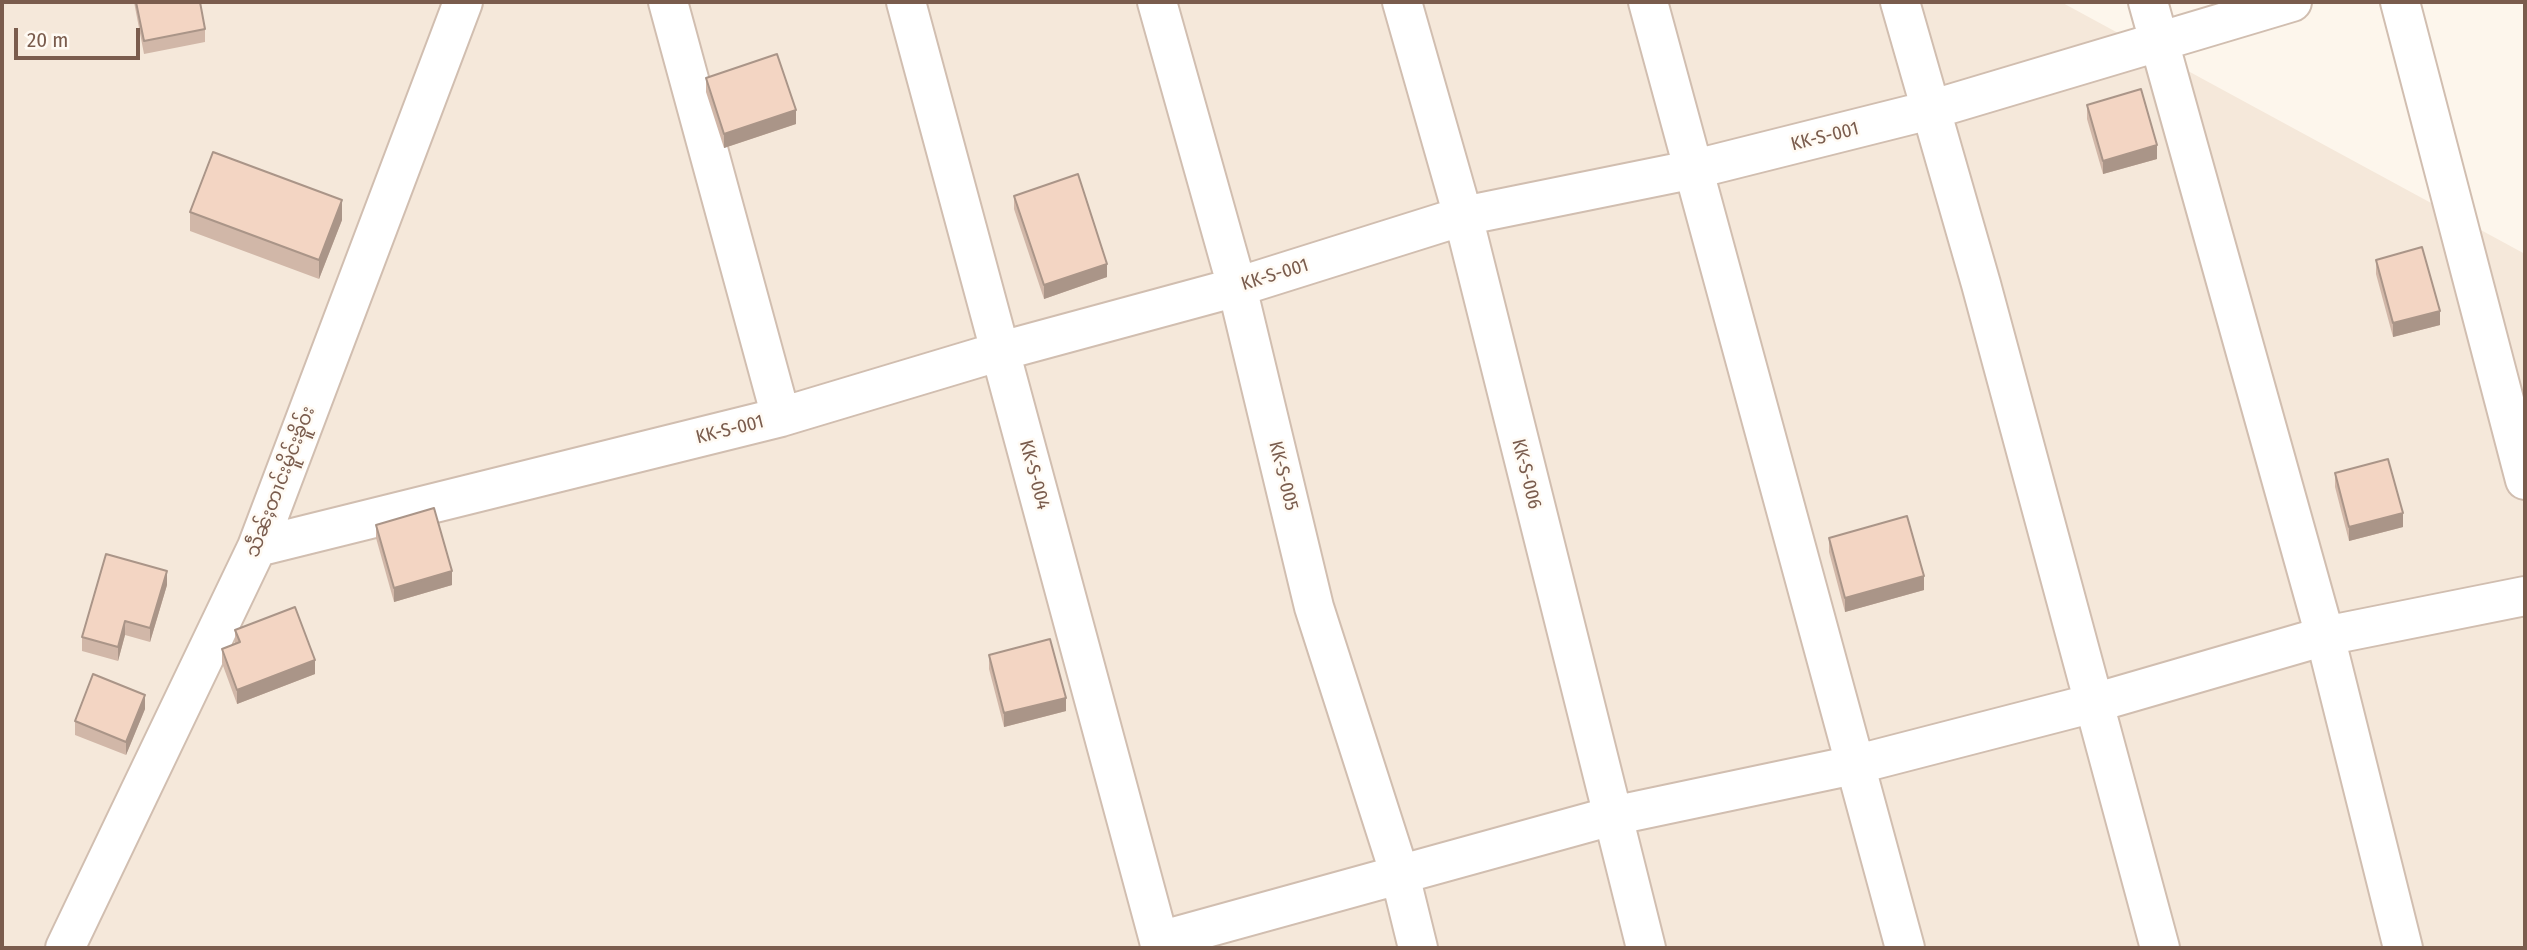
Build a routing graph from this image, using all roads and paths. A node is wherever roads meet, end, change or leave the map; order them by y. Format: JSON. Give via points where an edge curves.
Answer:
{"nodes":[{"id":1,"x":463,"y":2,"type":"edge"},
{"id":2,"x":668,"y":2,"type":"edge"},
{"id":3,"x":906,"y":2,"type":"edge"},
{"id":4,"x":1157,"y":2,"type":"edge"},
{"id":5,"x":1402,"y":2,"type":"edge"},
{"id":6,"x":1648,"y":2,"type":"edge"},
{"id":7,"x":1900,"y":2,"type":"edge"},
{"id":8,"x":2148,"y":2,"type":"edge"},
{"id":9,"x":2292,"y":2,"type":"edge"},
{"id":10,"x":2400,"y":2,"type":"edge"},
{"id":11,"x":2159,"y":42,"type":"junction"},
{"id":12,"x":1930,"y":110,"type":"junction"},
{"id":13,"x":1695,"y":169,"type":"junction"},
{"id":14,"x":1463,"y":216,"type":"junction"},
{"id":15,"x":1237,"y":287,"type":"junction"},
{"id":16,"x":1001,"y":351,"type":"junction"},
{"id":17,"x":781,"y":417,"type":"junction"},
{"id":18,"x":2525,"y":480,"type":"edge"},
{"id":19,"x":257,"y":547,"type":"junction"},
{"id":20,"x":2525,"y":596,"type":"edge"},
{"id":21,"x":2325,"y":636,"type":"junction"},
{"id":22,"x":2094,"y":703,"type":"junction"},
{"id":23,"x":1854,"y":765,"type":"junction"},
{"id":24,"x":1612,"y":816,"type":"junction"},
{"id":25,"x":1400,"y":875,"type":"junction"},
{"id":26,"x":1160,"y":944,"type":"edge"},
{"id":27,"x":65,"y":948,"type":"edge"},
{"id":28,"x":1418,"y":948,"type":"edge"},
{"id":29,"x":1646,"y":948,"type":"edge"},
{"id":30,"x":1905,"y":948,"type":"edge"},
{"id":31,"x":2160,"y":948,"type":"edge"},
{"id":32,"x":2403,"y":948,"type":"edge"}],
"edges":[{"from":1,"to":19,"type":"street","name":"သဵၼ်ႈတၢင်းမိူင်းၶိူဝ်း"},
{"from":2,"to":17,"type":"street"},
{"from":3,"to":16,"type":"street","name":"KK-S-004"},
{"from":4,"to":15,"type":"street","name":"KK-S-005"},
{"from":5,"to":14,"type":"street","name":"KK-S-006"},
{"from":6,"to":13,"type":"street"},
{"from":7,"to":12,"type":"street"},
{"from":8,"to":11,"type":"street"},
{"from":9,"to":11,"type":"street","name":"KK-S-001"},
{"from":10,"to":18,"type":"street"},
{"from":11,"to":12,"type":"street","name":"KK-S-001"},
{"from":11,"to":21,"type":"street"},
{"from":12,"to":13,"type":"street","name":"KK-S-001"},
{"from":12,"to":22,"type":"street"},
{"from":13,"to":14,"type":"street","name":"KK-S-001"},
{"from":13,"to":23,"type":"street"},
{"from":14,"to":15,"type":"street","name":"KK-S-001"},
{"from":14,"to":24,"type":"street","name":"KK-S-006"},
{"from":15,"to":16,"type":"street","name":"KK-S-001"},
{"from":15,"to":25,"type":"street","name":"KK-S-005","via":[[1314,607]]},
{"from":16,"to":17,"type":"street","name":"KK-S-001"},
{"from":16,"to":26,"type":"street","name":"KK-S-004"},
{"from":17,"to":19,"type":"street","name":"KK-S-001"},
{"from":19,"to":27,"type":"street","name":"သဵၼ်ႈတၢင်းမိူင်းၶိူဝ်း"},
{"from":20,"to":21,"type":"street"},
{"from":21,"to":22,"type":"street"},
{"from":21,"to":32,"type":"street"},
{"from":22,"to":23,"type":"street"},
{"from":22,"to":31,"type":"street"},
{"from":23,"to":24,"type":"street"},
{"from":23,"to":30,"type":"street"},
{"from":24,"to":25,"type":"street"},
{"from":24,"to":29,"type":"street","name":"KK-S-006"},
{"from":25,"to":26,"type":"street"},
{"from":25,"to":28,"type":"street","name":"KK-S-005"}]}
